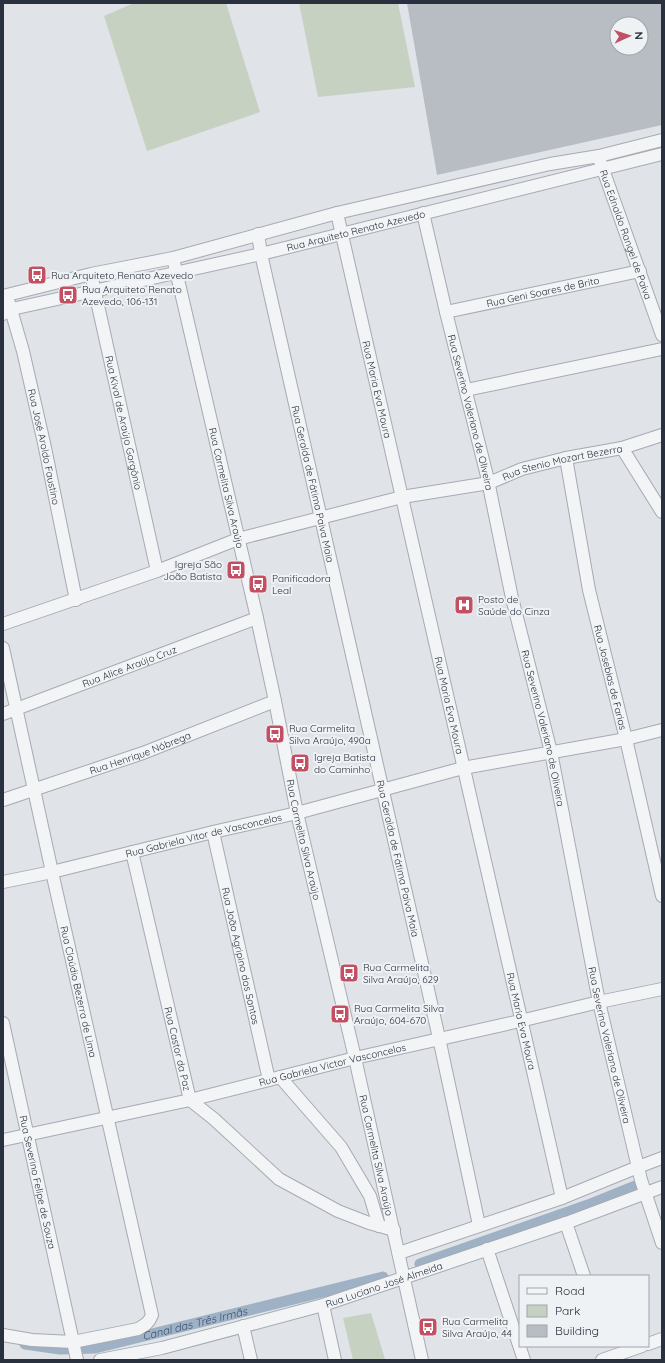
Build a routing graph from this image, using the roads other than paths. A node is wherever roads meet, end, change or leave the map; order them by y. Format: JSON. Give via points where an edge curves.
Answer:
{"nodes":[{"id":1,"x":662,"y":140,"type":"edge"},
{"id":2,"x":662,"y":154,"type":"edge"},
{"id":3,"x":600,"y":162,"type":"junction"},
{"id":4,"x":423,"y":212,"type":"junction"},
{"id":5,"x":337,"y":213,"type":"junction"},
{"id":6,"x":342,"y":233,"type":"junction"},
{"id":7,"x":258,"y":234,"type":"junction"},
{"id":8,"x":261,"y":254,"type":"junction"},
{"id":9,"x":173,"y":258,"type":"junction"},
{"id":10,"x":640,"y":271,"type":"junction"},
{"id":11,"x":177,"y":272,"type":"junction"},
{"id":12,"x":91,"y":274,"type":"junction"},
{"id":13,"x":95,"y":290,"type":"junction"},
{"id":14,"x":5,"y":295,"type":"edge"},
{"id":15,"x":7,"y":311,"type":"edge"},
{"id":16,"x":446,"y":312,"type":"junction"},
{"id":17,"x":662,"y":335,"type":"edge"},
{"id":18,"x":662,"y":349,"type":"edge"},
{"id":19,"x":466,"y":390,"type":"junction"},
{"id":20,"x":662,"y":435,"type":"edge"},
{"id":21,"x":622,"y":448,"type":"junction"},
{"id":22,"x":566,"y":458,"type":"junction"},
{"id":23,"x":489,"y":483,"type":"junction"},
{"id":24,"x":402,"y":497,"type":"junction"},
{"id":25,"x":662,"y":512,"type":"edge"},
{"id":26,"x":321,"y":517,"type":"junction"},
{"id":27,"x":238,"y":539,"type":"junction"},
{"id":28,"x":157,"y":572,"type":"junction"},
{"id":29,"x":76,"y":600,"type":"junction"},
{"id":30,"x":257,"y":618,"type":"junction"},
{"id":31,"x":3,"y":624,"type":"edge"},
{"id":32,"x":3,"y":648,"type":"edge"},
{"id":33,"x":275,"y":701,"type":"junction"},
{"id":34,"x":17,"y":709,"type":"junction"},
{"id":35,"x":3,"y":714,"type":"edge"},
{"id":36,"x":662,"y":730,"type":"edge"},
{"id":37,"x":626,"y":739,"type":"junction"},
{"id":38,"x":551,"y":752,"type":"junction"},
{"id":39,"x":464,"y":768,"type":"junction"},
{"id":40,"x":33,"y":790,"type":"junction"},
{"id":41,"x":382,"y":790,"type":"junction"},
{"id":42,"x":3,"y":800,"type":"edge"},
{"id":43,"x":297,"y":813,"type":"junction"},
{"id":44,"x":213,"y":832,"type":"junction"},
{"id":45,"x":132,"y":852,"type":"junction"},
{"id":46,"x":52,"y":872,"type":"junction"},
{"id":47,"x":3,"y":882,"type":"edge"},
{"id":48,"x":662,"y":896,"type":"edge"},
{"id":49,"x":662,"y":988,"type":"edge"},
{"id":50,"x":599,"y":1002,"type":"junction"},
{"id":51,"x":520,"y":1021,"type":"junction"},
{"id":52,"x":3,"y":1023,"type":"edge"},
{"id":53,"x":439,"y":1038,"type":"junction"},
{"id":54,"x":355,"y":1058,"type":"junction"},
{"id":55,"x":274,"y":1078,"type":"junction"},
{"id":56,"x":190,"y":1100,"type":"junction"},
{"id":57,"x":107,"y":1117,"type":"junction"},
{"id":58,"x":27,"y":1134,"type":"junction"},
{"id":59,"x":3,"y":1140,"type":"edge"},
{"id":60,"x":662,"y":1158,"type":"edge"},
{"id":61,"x":638,"y":1166,"type":"junction"},
{"id":62,"x":662,"y":1187,"type":"edge"},
{"id":63,"x":645,"y":1193,"type":"junction"},
{"id":64,"x":562,"y":1198,"type":"junction"},
{"id":65,"x":566,"y":1223,"type":"junction"},
{"id":66,"x":479,"y":1225,"type":"junction"},
{"id":67,"x":379,"y":1226,"type":"junction"},
{"id":68,"x":394,"y":1230,"type":"junction"},
{"id":69,"x":662,"y":1243,"type":"edge"},
{"id":70,"x":486,"y":1249,"type":"junction"},
{"id":71,"x":399,"y":1253,"type":"junction"},
{"id":72,"x":584,"y":1275,"type":"edge"},
{"id":73,"x":404,"y":1278,"type":"junction"},
{"id":74,"x":323,"y":1305,"type":"junction"},
{"id":75,"x":243,"y":1326,"type":"junction"},
{"id":76,"x":3,"y":1336,"type":"edge"},
{"id":77,"x":662,"y":1339,"type":"edge"},
{"id":78,"x":73,"y":1342,"type":"junction"},
{"id":79,"x":649,"y":1344,"type":"edge"},
{"id":80,"x":519,"y":1345,"type":"edge"},
{"id":81,"x":520,"y":1347,"type":"edge"},
{"id":82,"x":638,"y":1347,"type":"edge"},
{"id":83,"x":163,"y":1354,"type":"edge"},
{"id":84,"x":607,"y":1354,"type":"edge"},
{"id":85,"x":77,"y":1360,"type":"edge"},
{"id":86,"x":100,"y":1360,"type":"edge"},
{"id":87,"x":251,"y":1360,"type":"edge"},
{"id":88,"x":335,"y":1360,"type":"edge"},
{"id":89,"x":422,"y":1360,"type":"edge"},
{"id":90,"x":524,"y":1360,"type":"edge"}],
"edges":[{"from":1,"to":3,"type":"street","name":"Rua Arquiteto Renato Azevedo"},
{"from":2,"to":3,"type":"street","name":"Rua Arquiteto Renato Azevedo"},
{"from":3,"to":4,"type":"street","name":"Rua Arquiteto Renato Azevedo"},
{"from":3,"to":5,"type":"street","name":"Rua Arquiteto Renato Azevedo","via":[[550,164]]},
{"from":3,"to":10,"type":"street","name":"Rua Ednaldo Rangel de Paiva"},
{"from":4,"to":6,"type":"street","name":"Rua Arquiteto Renato Azevedo"},
{"from":4,"to":16,"type":"street","name":"Rua Severino Valeriano de Oliveira"},
{"from":5,"to":6,"type":"street","name":"Rua Maria Eva Moura"},
{"from":5,"to":7,"type":"street","name":"Rua Arquiteto Renato Azevedo"},
{"from":6,"to":8,"type":"street","name":"Rua Arquiteto Renato Azevedo"},
{"from":6,"to":24,"type":"street","name":"Rua Maria Eva Moura"},
{"from":7,"to":8,"type":"street","name":"Rua Geralda de Fátima Paiva Maia"},
{"from":7,"to":9,"type":"street","name":"Rua Arquiteto Renato Azevedo"},
{"from":8,"to":11,"type":"street","name":"Rua Arquiteto Renato Azevedo"},
{"from":8,"to":26,"type":"street","name":"Rua Geralda de Fátima Paiva Maia"},
{"from":9,"to":11,"type":"street","name":"Rua Carmelita Silva Araújo"},
{"from":9,"to":12,"type":"street","name":"Rua Arquiteto Renato Azevedo"},
{"from":10,"to":16,"type":"street","name":"Rua Geni Soares de Brito"},
{"from":10,"to":17,"type":"street","name":"Rua Ednaldo Rangel de Paiva"},
{"from":11,"to":13,"type":"street","name":"Rua Arquiteto Renato Azevedo"},
{"from":11,"to":27,"type":"street","name":"Rua Carmelita Silva Araújo"},
{"from":12,"to":13,"type":"street","name":"Rua Kival de Araújo Gorgônio"},
{"from":12,"to":14,"type":"street","name":"Rua Arquiteto Renato Azevedo"},
{"from":13,"to":15,"type":"street","name":"Rua Arquiteto Renato Azevedo"},
{"from":13,"to":28,"type":"street","name":"Rua Kival de Araújo Gorgônio"},
{"from":14,"to":15,"type":"street","name":"Rua José Aroldo Faustino"},
{"from":15,"to":29,"type":"street","name":"Rua José Aroldo Faustino","via":[[23,351]]},
{"from":16,"to":19,"type":"street","name":"Rua Severino Valeriano de Oliveira"},
{"from":18,"to":19,"type":"street"},
{"from":19,"to":23,"type":"street","name":"Rua Severino Valeriano de Oliveira"},
{"from":20,"to":21,"type":"street","name":"Rua Stenio Mozart Bezerra"},
{"from":21,"to":22,"type":"street","name":"Rua Stenio Mozart Bezerra"},
{"from":21,"to":25,"type":"street"},
{"from":22,"to":23,"type":"street","name":"Rua Stenio Mozart Bezerra","via":[[522,469]]},
{"from":22,"to":37,"type":"street","name":"Rua Josebias de Farias","via":[[589,590]]},
{"from":23,"to":24,"type":"street","name":"Rua Stenio Mozart Bezerra"},
{"from":23,"to":38,"type":"street","name":"Rua Severino Valeriano de Oliveira","via":[[512,598]]},
{"from":24,"to":26,"type":"street","name":"Rua Stenio Mozart Bezerra"},
{"from":24,"to":39,"type":"street","name":"Rua Maria Eva Moura"},
{"from":26,"to":27,"type":"street","name":"Rua Stenio Mozart Bezerra"},
{"from":26,"to":41,"type":"street","name":"Rua Geralda de Fátima Paiva Maia"},
{"from":27,"to":28,"type":"street","name":"Rua Stenio Mozart Bezerra"},
{"from":27,"to":30,"type":"street","name":"Rua Carmelita Silva Araújo"},
{"from":28,"to":29,"type":"street","name":"Rua Stenio Mozart Bezerra"},
{"from":29,"to":31,"type":"street","name":"Rua Stenio Mozart Bezerra"},
{"from":30,"to":33,"type":"street","name":"Rua Carmelita Silva Araújo"},
{"from":30,"to":34,"type":"street","name":"Rua Alice Araújo Cruz"},
{"from":32,"to":34,"type":"street","name":"Rua Claúdio Bezerra de Lima"},
{"from":33,"to":40,"type":"street","name":"Rua Henrique Nóbrega","via":[[143,753]]},
{"from":33,"to":43,"type":"street","name":"Rua Carmelita Silva Araújo"},
{"from":34,"to":35,"type":"street","name":"Rua Alice Araújo Cruz"},
{"from":34,"to":40,"type":"street","name":"Rua Claúdio Bezerra de Lima"},
{"from":36,"to":37,"type":"street","name":"Rua Gabriela Vitor de Vasconcelos"},
{"from":37,"to":38,"type":"street","name":"Rua Gabriela Vitor de Vasconcelos"},
{"from":37,"to":48,"type":"street","name":"Rua Josebias de Farias"},
{"from":38,"to":39,"type":"street","name":"Rua Gabriela Vitor de Vasconcelos"},
{"from":38,"to":50,"type":"street","name":"Rua Severino Valeriano de Oliveira"},
{"from":39,"to":41,"type":"street","name":"Rua Gabriela Vitor de Vasconcelos"},
{"from":39,"to":51,"type":"street","name":"Rua Maria Eva Moura"},
{"from":40,"to":42,"type":"street","name":"Rua Henrique Nóbrega"},
{"from":40,"to":46,"type":"street","name":"Rua Claúdio Bezerra de Lima"},
{"from":41,"to":43,"type":"street","name":"Rua Gabriela Vitor de Vasconcelos"},
{"from":41,"to":53,"type":"street","name":"Rua Geralda de Fátima Paiva Maia"},
{"from":43,"to":44,"type":"street","name":"Rua Gabriela Vitor de Vasconcelos"},
{"from":43,"to":54,"type":"street","name":"Rua Carmelita Silva Araújo"},
{"from":44,"to":45,"type":"street","name":"Rua Gabriela Vitor de Vasconcelos"},
{"from":44,"to":55,"type":"street","name":"Rua João Agripino dos Santos"},
{"from":45,"to":46,"type":"street","name":"Rua Gabriela Vitor de Vasconcelos"},
{"from":45,"to":56,"type":"street","name":"Rua Castor da Paz"},
{"from":46,"to":47,"type":"street","name":"Rua Gabriela Vitor de Vasconcelos"},
{"from":46,"to":57,"type":"street","name":"Rua Claúdio Bezerra de Lima"},
{"from":49,"to":50,"type":"street","name":"Rua Gabriela Victor Vasconcelos"},
{"from":50,"to":51,"type":"street","name":"Rua Gabriela Victor Vasconcelos"},
{"from":50,"to":61,"type":"street","name":"Rua Severino Valeriano de Oliveira"},
{"from":51,"to":53,"type":"street","name":"Rua Gabriela Victor Vasconcelos"},
{"from":51,"to":64,"type":"street","name":"Rua Maria Eva Moura"},
{"from":52,"to":58,"type":"street","name":"Rua Severino Felipe de Souza"},
{"from":53,"to":54,"type":"street","name":"Rua Gabriela Victor Vasconcelos"},
{"from":53,"to":66,"type":"street","name":"Rua Geralda de Fátima Paiva Maia"},
{"from":54,"to":55,"type":"street","name":"Rua Gabriela Victor Vasconcelos"},
{"from":54,"to":68,"type":"street","name":"Rua Carmelita Silva Araújo"},
{"from":55,"to":56,"type":"street","name":"Rua Gabriela Victor Vasconcelos"},
{"from":55,"to":67,"type":"street","via":[[341,1146],[370,1196]]},
{"from":56,"to":57,"type":"street","name":"Rua Gabriela Victor Vasconcelos"},
{"from":56,"to":67,"type":"street","name":"Rua Castor da Paz","via":[[279,1179],[338,1211]]},
{"from":57,"to":58,"type":"street","name":"Rua Gabriela Victor Vasconcelos"},
{"from":57,"to":78,"type":"street","name":"Rua Claúdio Bezerra de Lima","via":[[152,1315],[146,1325],[138,1329]]},
{"from":58,"to":59,"type":"street","name":"Rua Gabriela Victor Vasconcelos"},
{"from":58,"to":78,"type":"street","name":"Rua Severino Felipe de Souza"},
{"from":60,"to":61,"type":"street"},
{"from":61,"to":63,"type":"street","name":"Rua Severino Valeriano de Oliveira"},
{"from":61,"to":64,"type":"street"},
{"from":62,"to":63,"type":"street","name":"Rua Luciano José Almeida"},
{"from":63,"to":65,"type":"street","name":"Rua Luciano José Almeida"},
{"from":63,"to":69,"type":"street","name":"Rua Severino Valeriano de Oliveira"},
{"from":64,"to":66,"type":"street"},
{"from":65,"to":70,"type":"street","name":"Rua Luciano José Almeida"},
{"from":65,"to":72,"type":"street"},
{"from":66,"to":71,"type":"street"},
{"from":67,"to":68,"type":"street","name":"Rua Castor da Paz"},
{"from":68,"to":71,"type":"street","name":"Rua Carmelita Silva Araújo"},
{"from":70,"to":73,"type":"street","name":"Rua Luciano José Almeida"},
{"from":70,"to":80,"type":"street"},
{"from":71,"to":73,"type":"street","name":"Rua Carmelita Silva Araújo"},
{"from":73,"to":74,"type":"street","name":"Rua Luciano José Almeida"},
{"from":73,"to":89,"type":"street","name":"Rua Carmelita Silva Araújo"},
{"from":74,"to":75,"type":"street","name":"Rua Luciano José Almeida"},
{"from":74,"to":88,"type":"street"},
{"from":75,"to":83,"type":"street","name":"Rua Luciano José Almeida"},
{"from":75,"to":87,"type":"street"},
{"from":76,"to":78,"type":"street"},
{"from":77,"to":79,"type":"street"},
{"from":78,"to":85,"type":"street","name":"Rua Severino Felipe de Souza"},
{"from":81,"to":90,"type":"street"},
{"from":82,"to":84,"type":"street"},
{"from":83,"to":86,"type":"street","name":"Rua Luciano José Almeida"}]}
